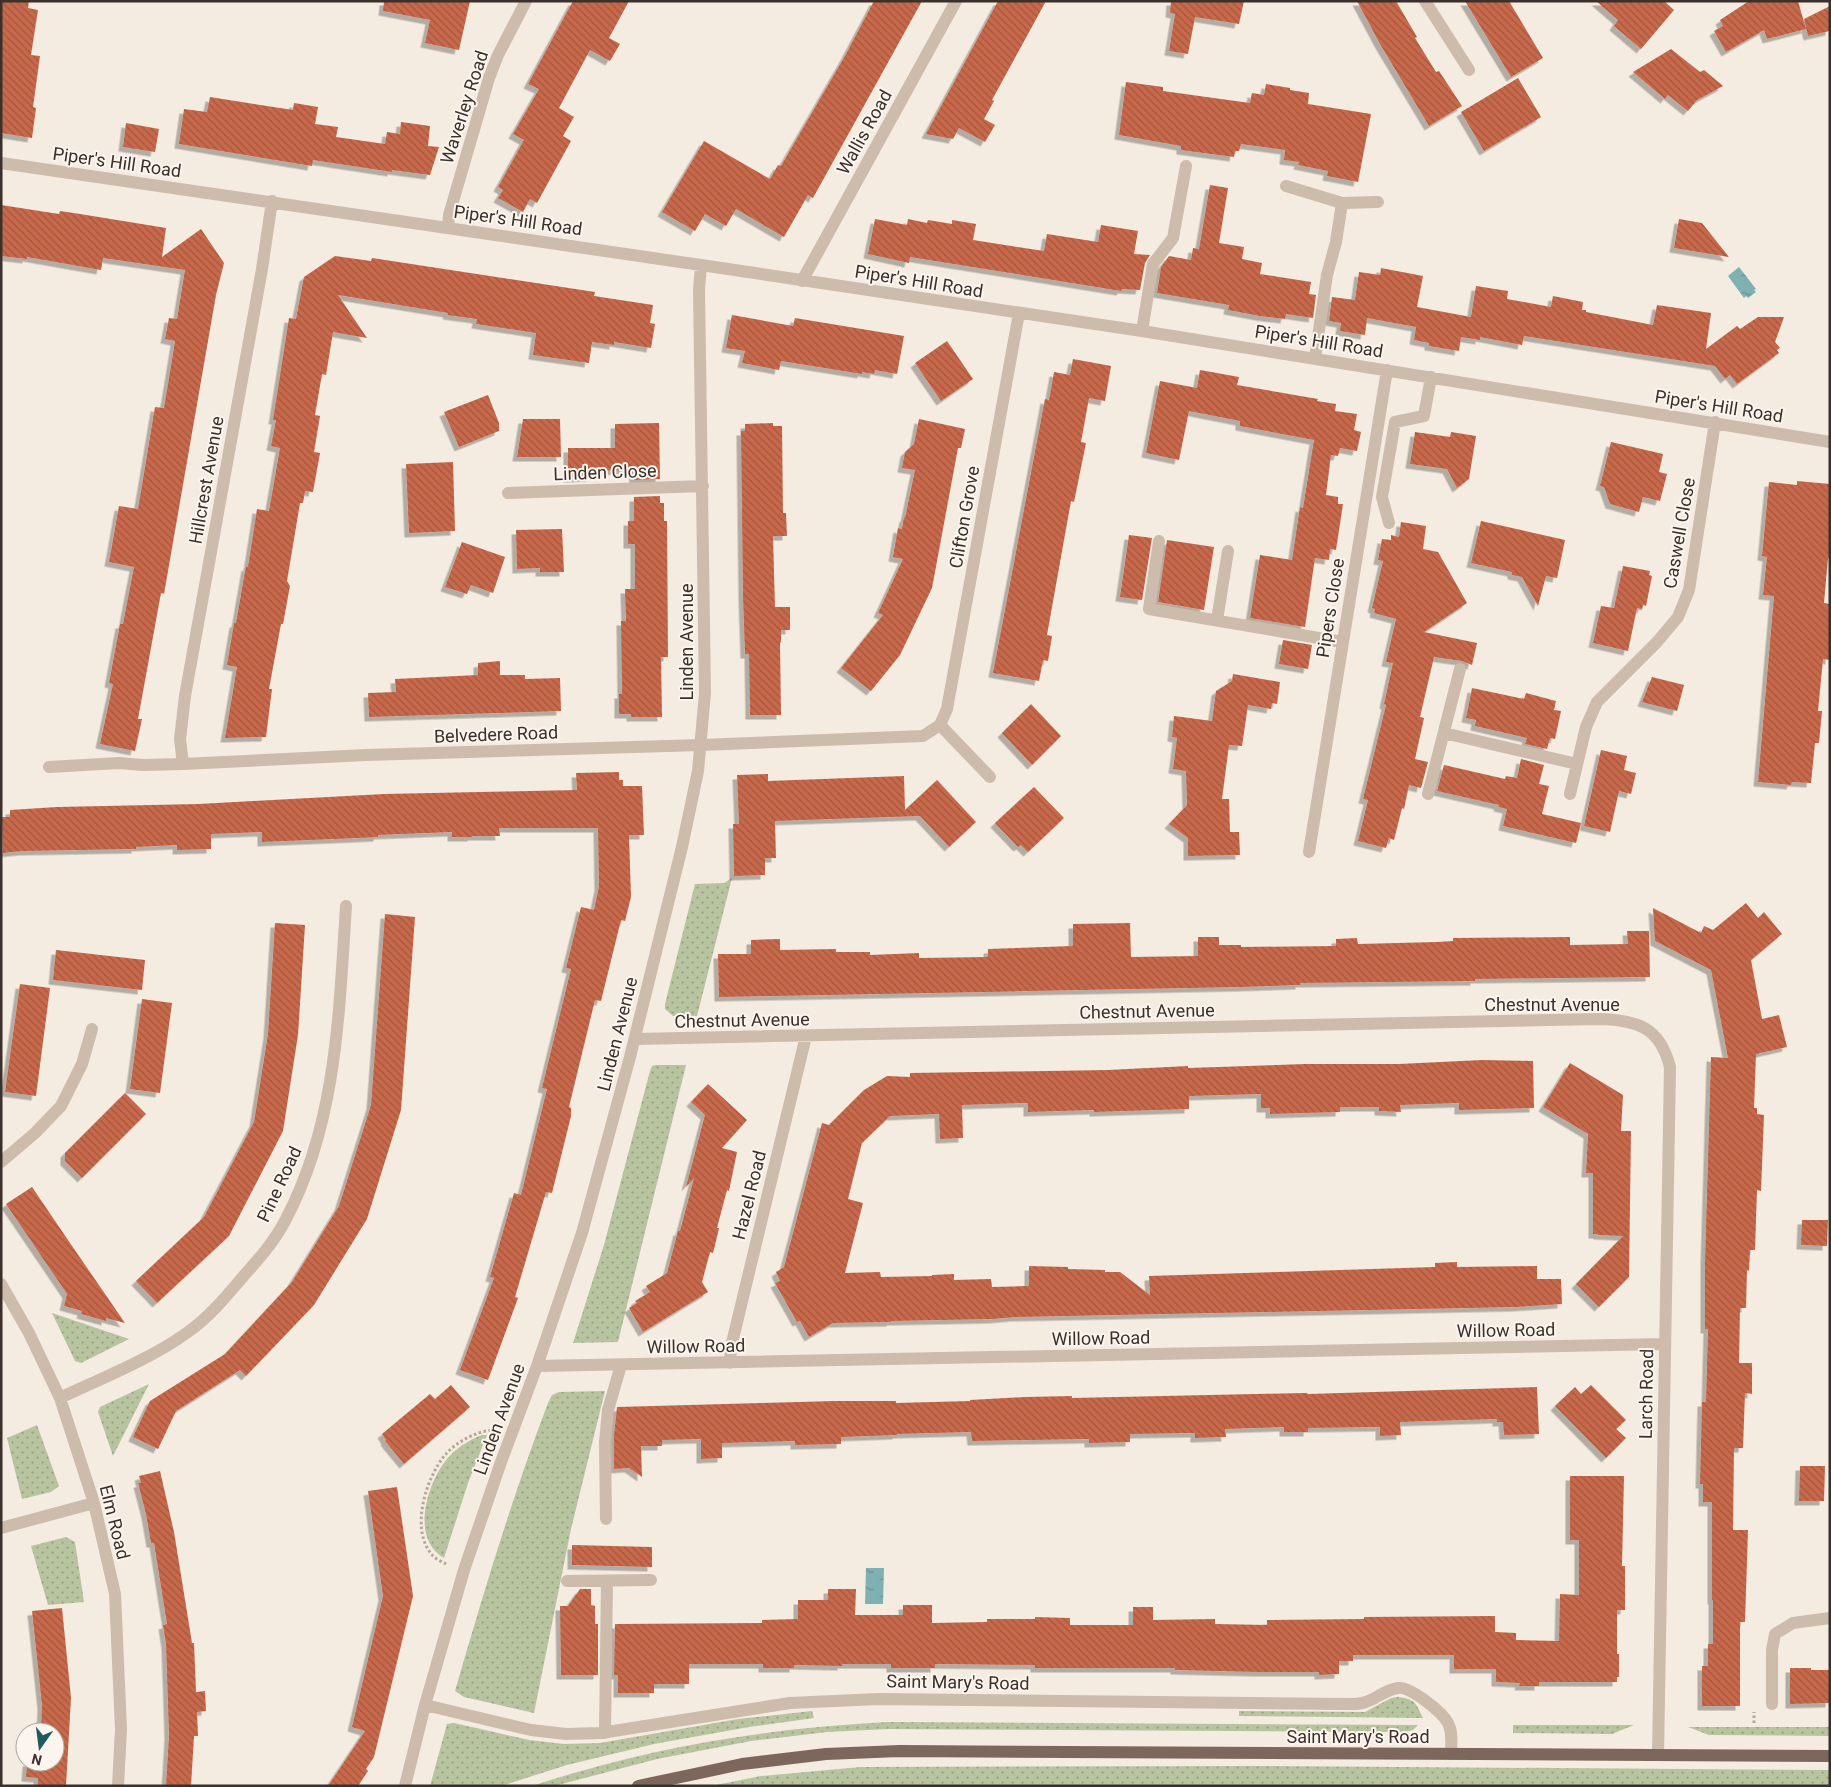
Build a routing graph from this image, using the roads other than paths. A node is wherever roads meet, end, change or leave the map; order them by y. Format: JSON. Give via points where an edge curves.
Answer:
{"nodes":[{"id":1,"x":526,"y":1,"type":"edge"},
{"id":2,"x":956,"y":1,"type":"edge"},
{"id":3,"x":1425,"y":1,"type":"edge"},
{"id":4,"x":1469,"y":70,"type":"dead end"},
{"id":5,"x":1,"y":162,"type":"edge"},
{"id":6,"x":1186,"y":166,"type":"dead end"},
{"id":7,"x":1286,"y":186,"type":"dead end"},
{"id":8,"x":272,"y":201,"type":"junction"},
{"id":9,"x":1378,"y":202,"type":"dead end"},
{"id":10,"x":1342,"y":203,"type":"junction"},
{"id":11,"x":448,"y":228,"type":"junction"},
{"id":12,"x":702,"y":265,"type":"junction"},
{"id":13,"x":802,"y":281,"type":"junction"},
{"id":14,"x":1019,"y":313,"type":"junction"},
{"id":15,"x":1142,"y":331,"type":"junction"},
{"id":16,"x":1315,"y":358,"type":"junction"},
{"id":17,"x":1386,"y":370,"type":"junction"},
{"id":18,"x":1431,"y":377,"type":"junction"},
{"id":19,"x":1714,"y":422,"type":"junction"},
{"id":20,"x":1830,"y":442,"type":"edge"},
{"id":21,"x":703,"y":486,"type":"junction"},
{"id":22,"x":508,"y":493,"type":"dead end"},
{"id":23,"x":1389,"y":523,"type":"dead end"},
{"id":24,"x":1159,"y":541,"type":"dead end"},
{"id":25,"x":1228,"y":551,"type":"dead end"},
{"id":26,"x":1218,"y":620,"type":"junction"},
{"id":27,"x":1342,"y":642,"type":"junction"},
{"id":28,"x":1460,"y":670,"type":"dead end"},
{"id":29,"x":940,"y":726,"type":"junction"},
{"id":30,"x":1444,"y":733,"type":"junction"},
{"id":31,"x":701,"y":745,"type":"junction"},
{"id":32,"x":182,"y":764,"type":"junction"},
{"id":33,"x":1577,"y":764,"type":"junction"},
{"id":34,"x":49,"y":767,"type":"dead end"},
{"id":35,"x":990,"y":777,"type":"dead end"},
{"id":36,"x":1428,"y":794,"type":"dead end"},
{"id":37,"x":1570,"y":794,"type":"dead end"},
{"id":38,"x":1309,"y":852,"type":"dead end"},
{"id":39,"x":346,"y":906,"type":"dead end"},
{"id":40,"x":92,"y":1029,"type":"dead end"},
{"id":41,"x":806,"y":1036,"type":"junction"},
{"id":42,"x":1656,"y":1037,"type":"joint"},
{"id":43,"x":635,"y":1039,"type":"junction"},
{"id":44,"x":1,"y":1162,"type":"edge"},
{"id":45,"x":1,"y":1284,"type":"edge"},
{"id":46,"x":1665,"y":1344,"type":"junction"},
{"id":47,"x":730,"y":1363,"type":"junction"},
{"id":48,"x":621,"y":1365,"type":"junction"},
{"id":49,"x":537,"y":1366,"type":"junction"},
{"id":50,"x":60,"y":1398,"type":"junction"},
{"id":51,"x":94,"y":1504,"type":"junction"},
{"id":52,"x":606,"y":1519,"type":"dead end"},
{"id":53,"x":1,"y":1528,"type":"edge"},
{"id":54,"x":651,"y":1580,"type":"dead end"},
{"id":55,"x":567,"y":1581,"type":"dead end"},
{"id":56,"x":607,"y":1581,"type":"junction"},
{"id":57,"x":1830,"y":1618,"type":"edge"},
{"id":58,"x":1772,"y":1704,"type":"dead end"},
{"id":59,"x":425,"y":1705,"type":"junction"},
{"id":60,"x":605,"y":1732,"type":"junction"},
{"id":61,"x":1451,"y":1754,"type":"junction"},
{"id":62,"x":1658,"y":1755,"type":"junction"},
{"id":63,"x":1830,"y":1756,"type":"edge"},
{"id":64,"x":118,"y":1786,"type":"edge"},
{"id":65,"x":405,"y":1786,"type":"edge"},
{"id":66,"x":638,"y":1786,"type":"edge"}],
"edges":[{"from":1,"to":11,"type":"street","name":"Waverley Road","via":[[489,78]]},
{"from":2,"to":13,"type":"street","name":"Wallis Road"},
{"from":3,"to":4,"type":"street"},
{"from":5,"to":8,"type":"street","name":"Piper's Hill Road"},
{"from":6,"to":15,"type":"street","via":[[1173,238],[1153,264]]},
{"from":7,"to":10,"type":"street"},
{"from":8,"to":11,"type":"street","name":"Piper's Hill Road"},
{"from":8,"to":32,"type":"street","name":"Hillcrest Avenue","via":[[185,696],[180,739]]},
{"from":9,"to":10,"type":"street"},
{"from":10,"to":16,"type":"street"},
{"from":11,"to":12,"type":"street","name":"Piper's Hill Road"},
{"from":12,"to":13,"type":"street","name":"Piper's Hill Road"},
{"from":12,"to":21,"type":"street","name":"Linden Avenue","via":[[699,285]]},
{"from":13,"to":14,"type":"street","name":"Piper's Hill Road"},
{"from":14,"to":15,"type":"street","name":"Piper's Hill Road"},
{"from":14,"to":29,"type":"street","name":"Clifton Grove","via":[[947,709]]},
{"from":15,"to":16,"type":"street","name":"Piper's Hill Road"},
{"from":16,"to":17,"type":"street","name":"Piper's Hill Road"},
{"from":17,"to":18,"type":"street","name":"Piper's Hill Road"},
{"from":17,"to":27,"type":"street","name":"Pipers Close"},
{"from":18,"to":19,"type":"street","name":"Piper's Hill Road"},
{"from":18,"to":23,"type":"street","via":[[1424,416],[1395,422],[1382,497]]},
{"from":19,"to":20,"type":"street","name":"Piper's Hill Road"},
{"from":19,"to":33,"type":"street","name":"Caswell Close","via":[[1689,590],[1678,617],[1597,702],[1586,727]]},
{"from":21,"to":22,"type":"street","name":"Linden Close"},
{"from":21,"to":31,"type":"street","name":"Linden Avenue","via":[[705,693]]},
{"from":24,"to":26,"type":"street","via":[[1149,609]]},
{"from":25,"to":26,"type":"street"},
{"from":26,"to":27,"type":"street"},
{"from":27,"to":38,"type":"street","name":"Pipers Close"},
{"from":28,"to":30,"type":"street"},
{"from":29,"to":31,"type":"street","name":"Belvedere Road","via":[[923,736]]},
{"from":29,"to":35,"type":"street"},
{"from":30,"to":33,"type":"street"},
{"from":30,"to":36,"type":"street"},
{"from":31,"to":32,"type":"street","name":"Belvedere Road"},
{"from":31,"to":43,"type":"street","name":"Linden Avenue","via":[[690,808]]},
{"from":32,"to":34,"type":"street","name":"Belvedere Road"},
{"from":33,"to":37,"type":"street","name":"Caswell Close"},
{"from":39,"to":50,"type":"street","name":"Pine Road","via":[[336,1047],[328,1097],[320,1136],[286,1220],[249,1271],[188,1332],[150,1355]]},
{"from":40,"to":44,"type":"street","via":[[82,1064],[61,1106]]},
{"from":41,"to":42,"type":"street","name":"Chestnut Avenue","via":[[1599,1019],[1627,1020]]},
{"from":41,"to":43,"type":"street","name":"Chestnut Avenue"},
{"from":41,"to":47,"type":"street","name":"Hazel Road","via":[[730,1347]]},
{"from":42,"to":46,"type":"street","name":"Larch Road","via":[[1666,1051],[1670,1067]]},
{"from":43,"to":49,"type":"street","name":"Linden Avenue","via":[[582,1233]]},
{"from":45,"to":50,"type":"street","name":"Elm Road"},
{"from":46,"to":47,"type":"street","name":"Willow Road"},
{"from":46,"to":62,"type":"street","name":"Larch Road"},
{"from":47,"to":48,"type":"street","name":"Willow Road"},
{"from":48,"to":49,"type":"street","name":"Willow Road"},
{"from":48,"to":52,"type":"street","via":[[608,1410]]},
{"from":49,"to":59,"type":"street","name":"Linden Avenue","via":[[464,1570]]},
{"from":50,"to":51,"type":"street","name":"Elm Road"},
{"from":51,"to":53,"type":"street"},
{"from":51,"to":64,"type":"street","name":"Elm Road","via":[[115,1594],[121,1730]]},
{"from":54,"to":56,"type":"street"},
{"from":55,"to":56,"type":"street"},
{"from":56,"to":60,"type":"street"},
{"from":57,"to":58,"type":"street","via":[[1793,1623],[1775,1634]]},
{"from":59,"to":60,"type":"street","name":"Saint Mary's Road","via":[[531,1730],[566,1734]]},
{"from":59,"to":65,"type":"street","name":"Linden Avenue"},
{"from":60,"to":61,"type":"street","name":"Saint Mary's Road","via":[[790,1703],[878,1699],[1350,1704],[1364,1703],[1386,1690],[1401,1687],[1438,1710],[1448,1722]]},
{"from":61,"to":62,"type":"main road","name":"Saint Mary's Road"},
{"from":61,"to":66,"type":"main road","name":"Saint Mary's Road","via":[[890,1751],[826,1754],[742,1764]]},
{"from":62,"to":63,"type":"main road","name":"Saint Mary's Road"}]}
